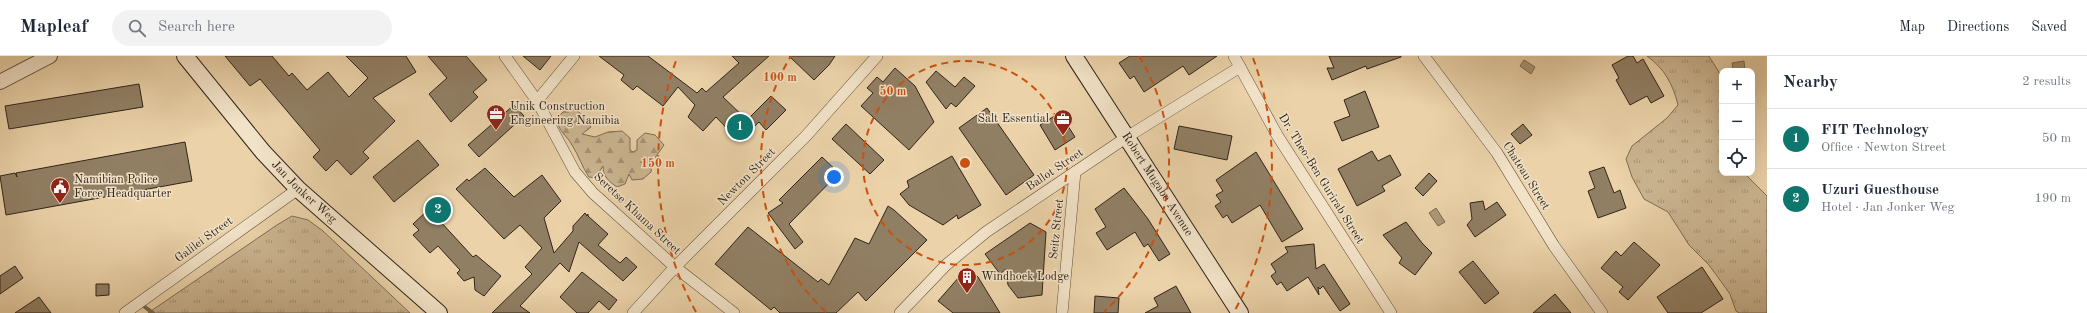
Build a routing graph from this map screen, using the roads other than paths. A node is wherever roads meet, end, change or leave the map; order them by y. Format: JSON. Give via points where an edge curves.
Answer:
{"nodes":[{"id":1,"x":50,"y":56,"type":"edge"},
{"id":2,"x":185,"y":56,"type":"edge"},
{"id":3,"x":505,"y":56,"type":"edge"},
{"id":4,"x":574,"y":56,"type":"edge"},
{"id":5,"x":877,"y":56,"type":"edge"},
{"id":6,"x":1074,"y":56,"type":"edge"},
{"id":7,"x":1234,"y":56,"type":"edge"},
{"id":8,"x":1424,"y":56,"type":"edge"},
{"id":9,"x":1240,"y":67,"type":"junction"},
{"id":10,"x":0,"y":82,"type":"edge"},
{"id":11,"x":537,"y":101,"type":"junction"},
{"id":12,"x":1127,"y":137,"type":"junction"},
{"id":13,"x":1075,"y":172,"type":"junction"},
{"id":14,"x":298,"y":189,"type":"junction"},
{"id":15,"x":675,"y":267,"type":"junction"},
{"id":16,"x":125,"y":313,"type":"edge"},
{"id":17,"x":439,"y":313,"type":"edge"},
{"id":18,"x":633,"y":313,"type":"edge"},
{"id":19,"x":734,"y":313,"type":"edge"},
{"id":20,"x":900,"y":313,"type":"edge"},
{"id":21,"x":1062,"y":313,"type":"edge"},
{"id":22,"x":1240,"y":313,"type":"edge"},
{"id":23,"x":1391,"y":313,"type":"edge"},
{"id":24,"x":1602,"y":313,"type":"edge"}],
"edges":[{"from":1,"to":10,"type":"street"},
{"from":2,"to":14,"type":"main road","name":"Jan Jonker Weg","via":[[263,152]]},
{"from":3,"to":11,"type":"street","name":"Seretse Khama Street"},
{"from":4,"to":11,"type":"street"},
{"from":5,"to":15,"type":"street","name":"Newton Street","via":[[806,136]]},
{"from":6,"to":12,"type":"main road","name":"Robert Mugabe Avenue"},
{"from":7,"to":9,"type":"street","name":"Dr. Theo-Ben Gurirab Street"},
{"from":8,"to":24,"type":"street","name":"Chateau Street","via":[[1497,153],[1554,246]]},
{"from":9,"to":12,"type":"street","name":"Ballot Street"},
{"from":9,"to":23,"type":"street","name":"Dr. Theo-Ben Gurirab Street","via":[[1277,135]]},
{"from":11,"to":15,"type":"street","name":"Seretse Khama Street","via":[[575,172],[605,206]]},
{"from":12,"to":13,"type":"street","name":"Ballot Street"},
{"from":12,"to":22,"type":"main road","name":"Robert Mugabe Avenue"},
{"from":13,"to":20,"type":"street","name":"Ballot Street","via":[[986,232],[961,252],[928,282]]},
{"from":13,"to":21,"type":"street","name":"Seitz Street"},
{"from":14,"to":16,"type":"street","name":"Galilei Street"},
{"from":14,"to":17,"type":"main road","name":"Jan Jonker Weg"},
{"from":15,"to":18,"type":"street","name":"Newton Street"},
{"from":15,"to":19,"type":"street","name":"Seretse Khama Street"}]}
